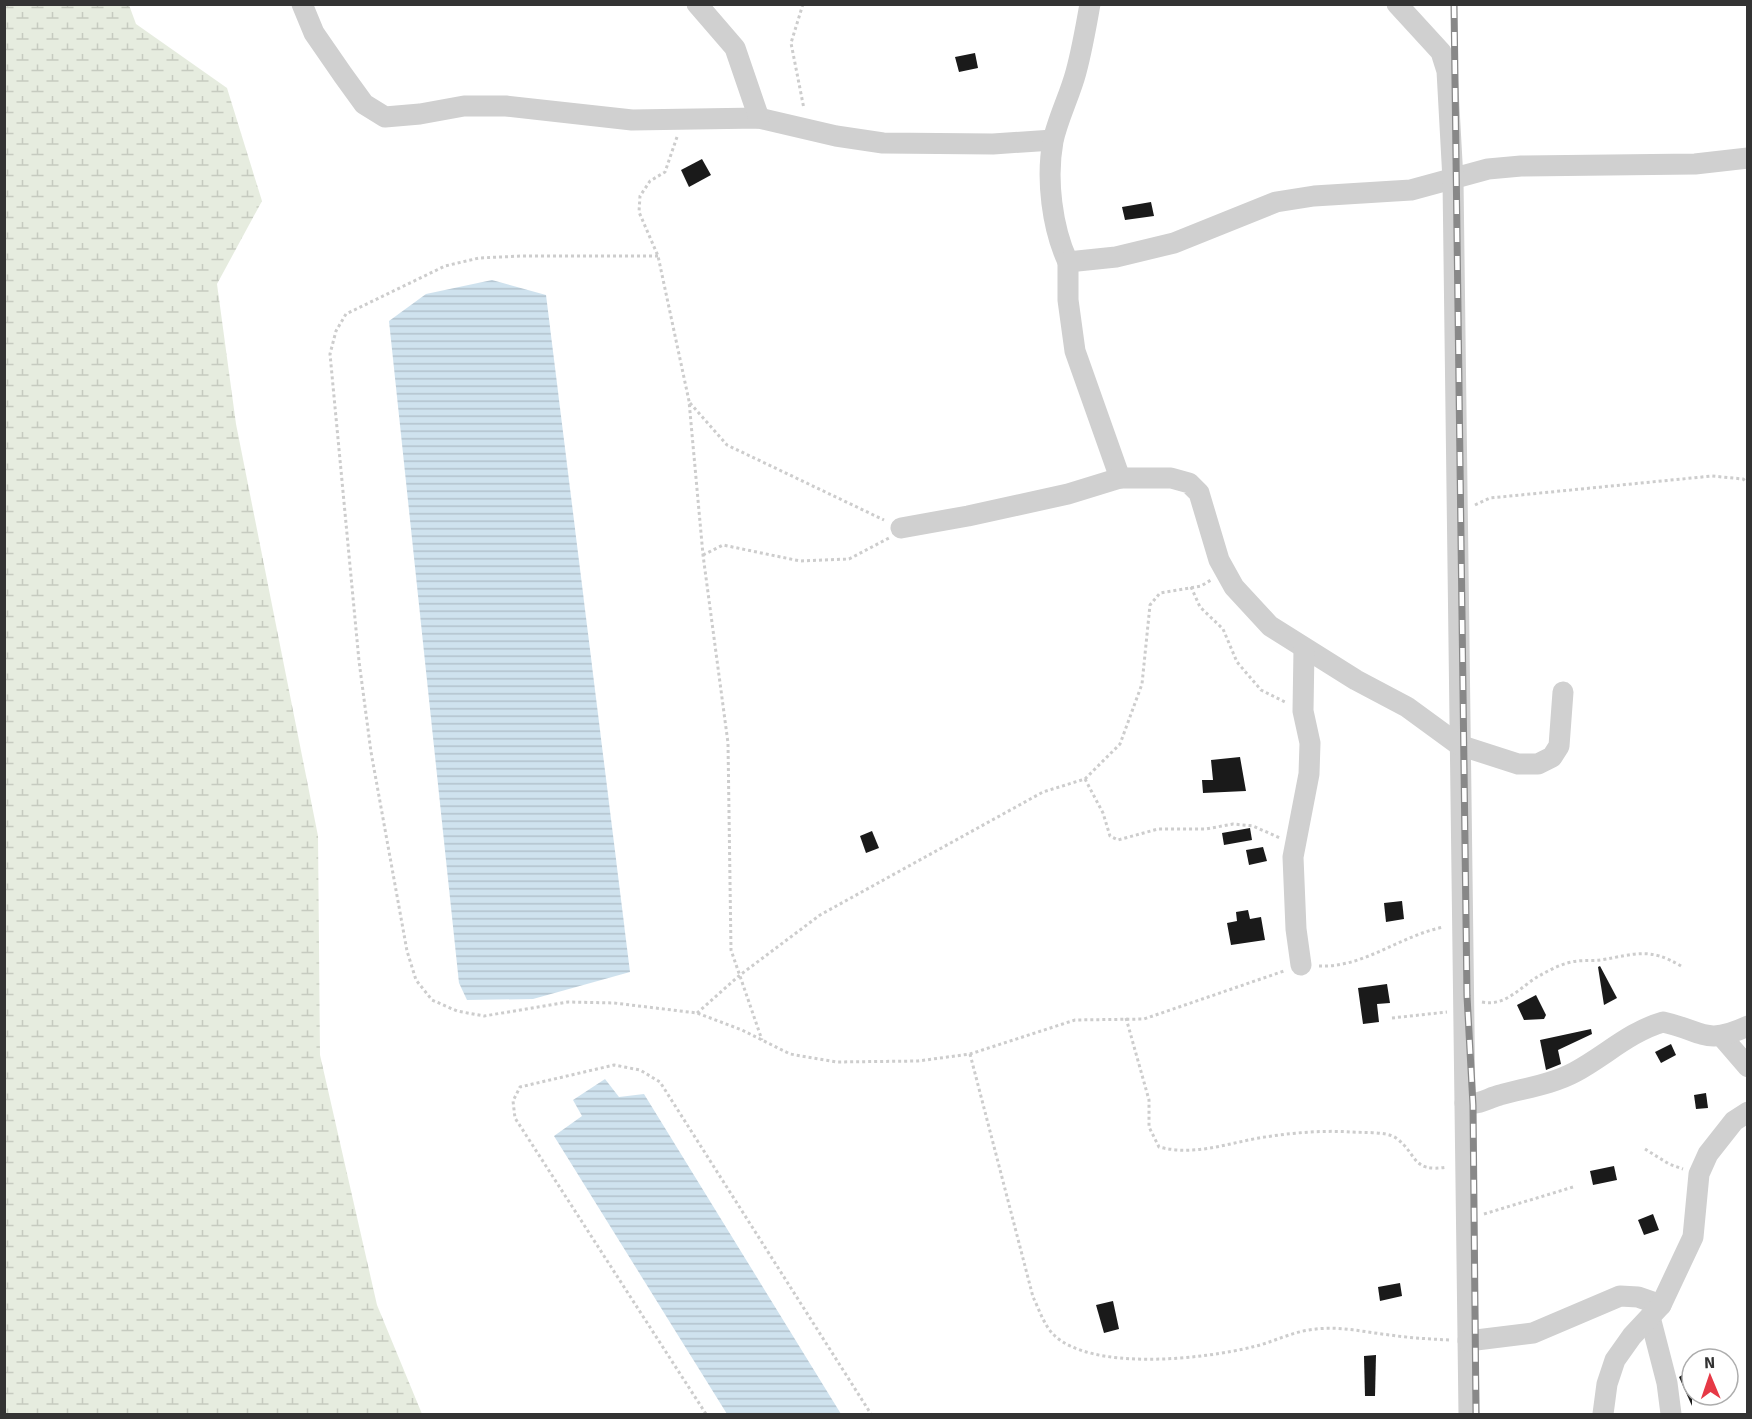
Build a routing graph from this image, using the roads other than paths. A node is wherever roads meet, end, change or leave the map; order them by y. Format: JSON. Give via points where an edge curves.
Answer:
{"nodes":[{"id":1,"x":302,"y":4,"type":"edge"},
{"id":2,"x":697,"y":4,"type":"edge"},
{"id":3,"x":1090,"y":4,"type":"edge"},
{"id":4,"x":1397,"y":4,"type":"edge"},
{"id":5,"x":759,"y":118,"type":"junction"},
{"id":6,"x":1053,"y":140,"type":"junction"},
{"id":7,"x":1748,"y":158,"type":"edge"},
{"id":8,"x":1452,"y":180,"type":"junction"},
{"id":9,"x":1068,"y":262,"type":"junction"},
{"id":10,"x":1120,"y":478,"type":"junction"},
{"id":11,"x":901,"y":528,"type":"road end"},
{"id":12,"x":1304,"y":649,"type":"junction"},
{"id":13,"x":1563,"y":692,"type":"dead end"},
{"id":14,"x":1459,"y":745,"type":"junction"},
{"id":15,"x":1301,"y":965,"type":"dead end"},
{"id":16,"x":1748,"y":1026,"type":"edge"},
{"id":17,"x":1723,"y":1038,"type":"junction"},
{"id":18,"x":1748,"y":1067,"type":"edge"},
{"id":19,"x":1466,"y":1103,"type":"junction"},
{"id":20,"x":1748,"y":1112,"type":"edge"},
{"id":21,"x":1655,"y":1311,"type":"junction"},
{"id":22,"x":1468,"y":1341,"type":"junction"},
{"id":23,"x":1469,"y":1414,"type":"edge"},
{"id":24,"x":1604,"y":1414,"type":"edge"},
{"id":25,"x":1671,"y":1414,"type":"edge"}],
"edges":[{"from":1,"to":5,"type":"street","via":[[314,33],[364,104],[385,117],[464,106],[506,106],[632,120]]},
{"from":2,"to":5,"type":"street","via":[[735,48]]},
{"from":3,"to":6,"type":"street","via":[[1076,72]]},
{"from":4,"to":8,"type":"street","via":[[1441,52],[1447,71]]},
{"from":5,"to":6,"type":"street","via":[[883,143]]},
{"from":6,"to":9,"type":"street","via":[[1055,219]]},
{"from":7,"to":8,"type":"street","via":[[1695,164],[1521,166],[1488,169]]},
{"from":8,"to":9,"type":"street","via":[[1411,190],[1276,202],[1174,243],[1116,257]]},
{"from":8,"to":14,"type":"street"},
{"from":9,"to":10,"type":"street","via":[[1075,351]]},
{"from":10,"to":11,"type":"street","via":[[1068,494]]},
{"from":10,"to":12,"type":"street","via":[[1172,478],[1189,483],[1198,493],[1212,544],[1234,587],[1270,626]]},
{"from":12,"to":14,"type":"street","via":[[1407,707]]},
{"from":12,"to":15,"type":"street","via":[[1303,711],[1310,743],[1310,774],[1294,844]]},
{"from":13,"to":14,"type":"street","via":[[1559,746],[1552,757],[1538,764],[1518,764]]},
{"from":14,"to":19,"type":"street"},
{"from":16,"to":17,"type":"street"},
{"from":17,"to":18,"type":"street"},
{"from":17,"to":19,"type":"street","via":[[1663,1022],[1620,1042],[1560,1079],[1473,1105]]},
{"from":19,"to":22,"type":"street"},
{"from":20,"to":21,"type":"street","via":[[1719,1138],[1699,1174],[1694,1237]]},
{"from":21,"to":22,"type":"street","via":[[1638,1297],[1620,1296],[1533,1332]]},
{"from":21,"to":24,"type":"street","via":[[1615,1359]]},
{"from":21,"to":25,"type":"street"},
{"from":22,"to":23,"type":"street"}]}
